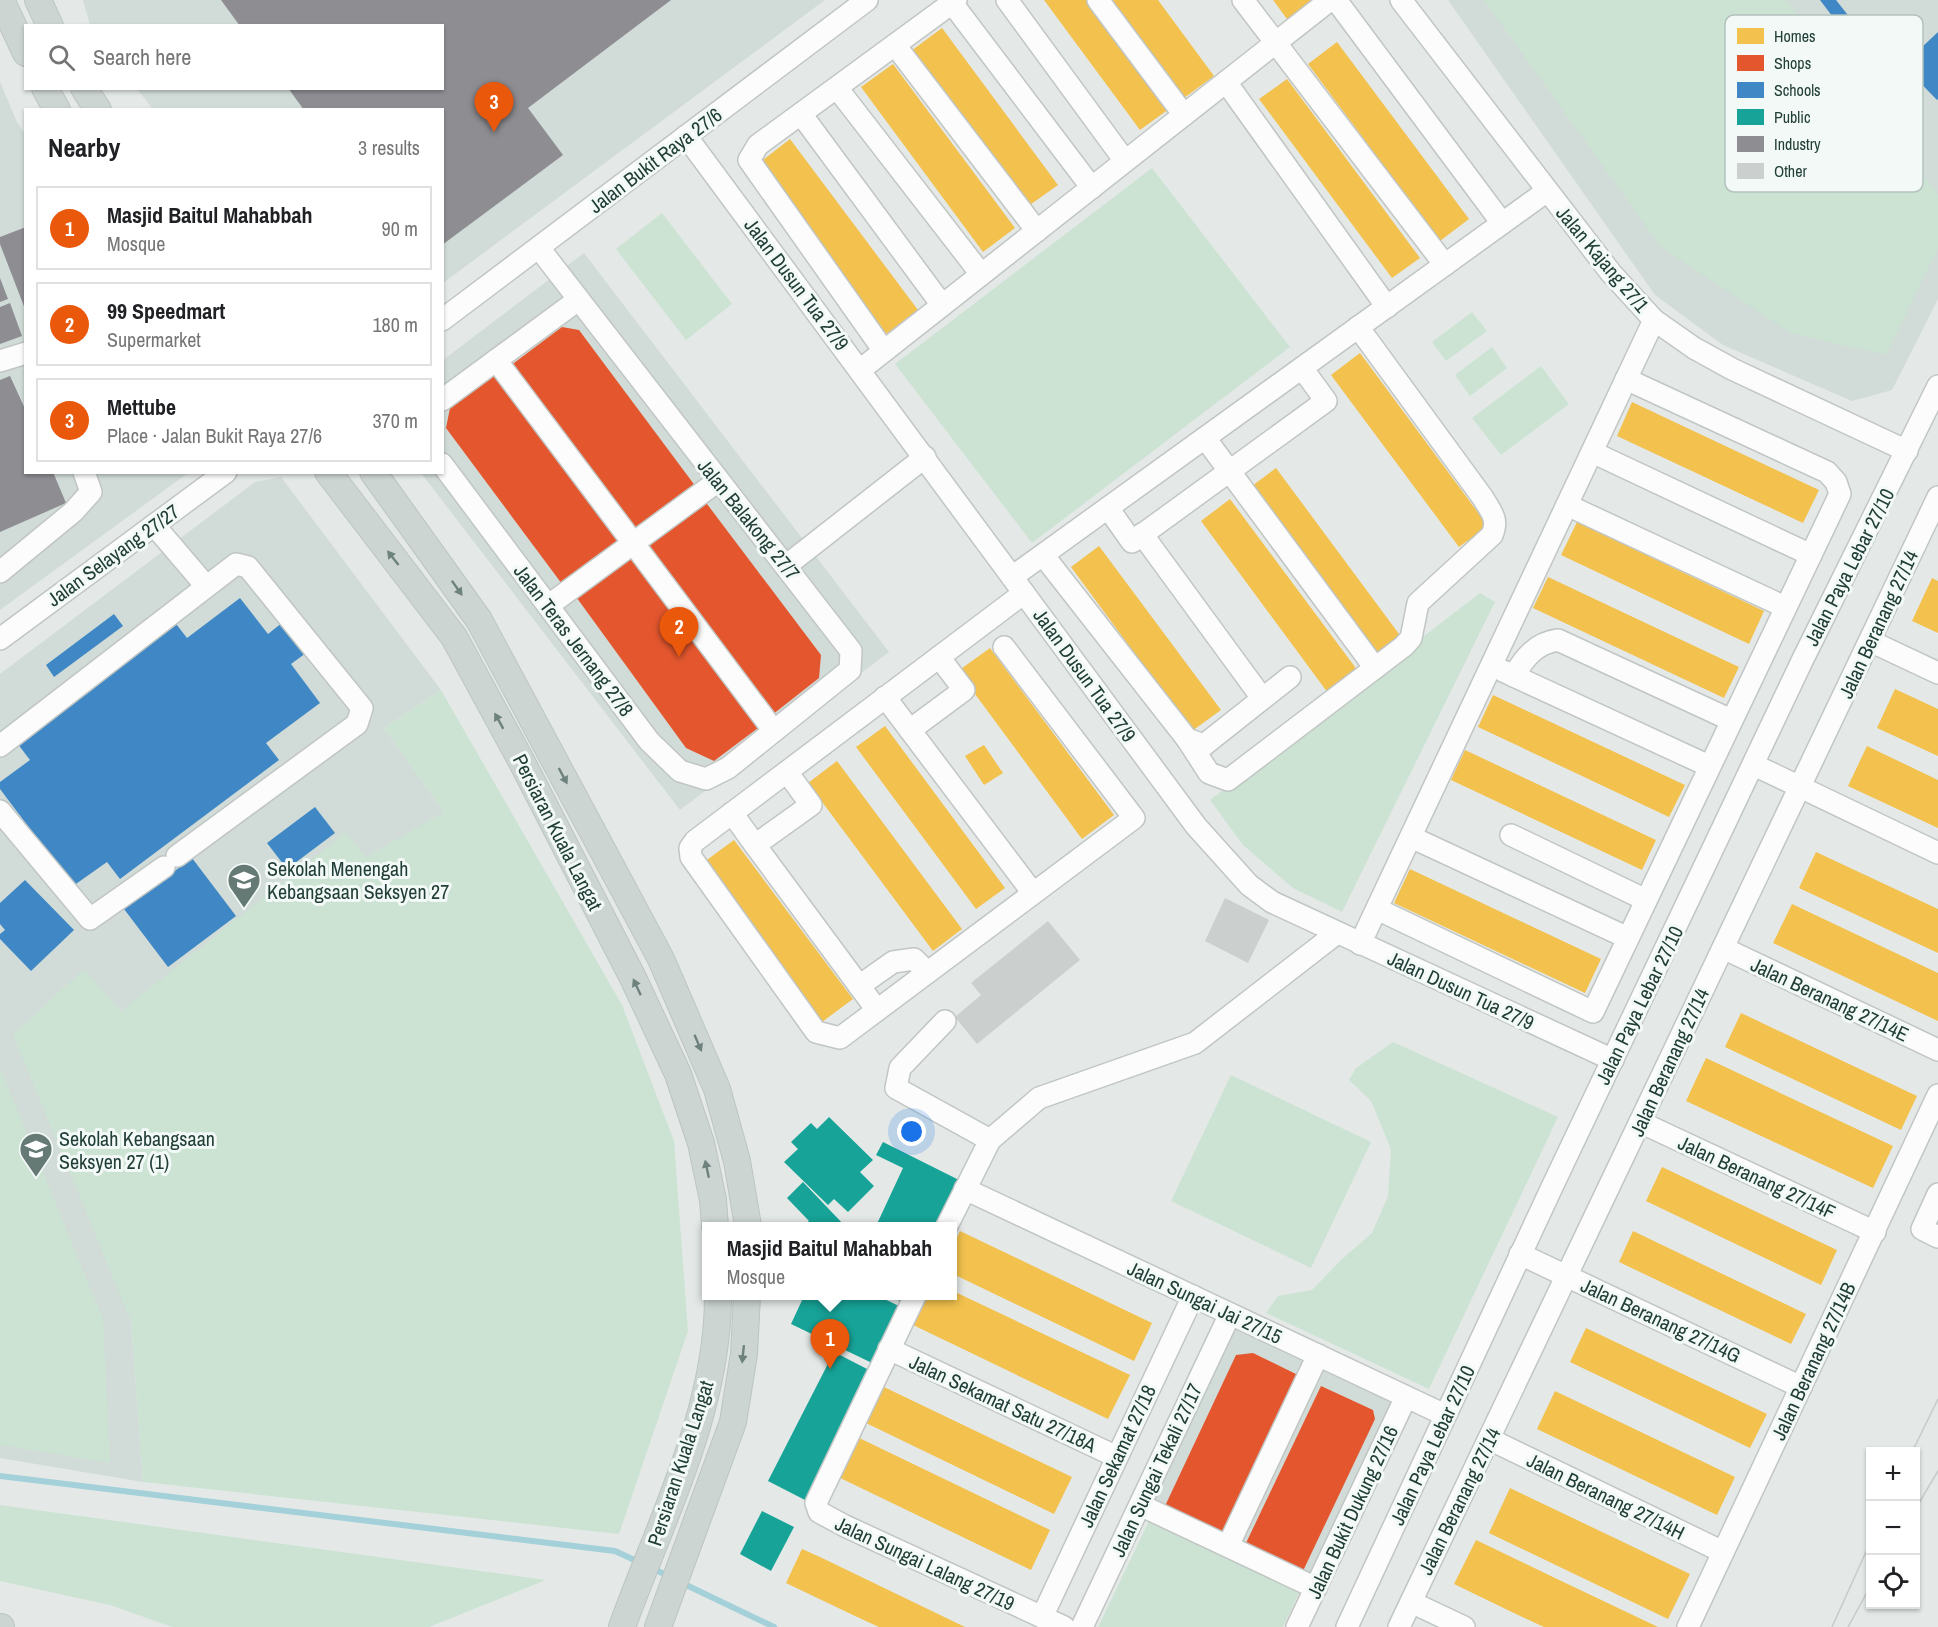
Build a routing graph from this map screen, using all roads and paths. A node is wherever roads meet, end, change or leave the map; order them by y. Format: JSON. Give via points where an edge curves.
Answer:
{"nodes":[{"id":1,"x":1,"y":0,"type":"edge"},
{"id":2,"x":38,"y":0,"type":"edge"},
{"id":3,"x":867,"y":0,"type":"edge"},
{"id":4,"x":1007,"y":0,"type":"edge"},
{"id":5,"x":1098,"y":0,"type":"edge"},
{"id":6,"x":1243,"y":0,"type":"edge"},
{"id":7,"x":1330,"y":0,"type":"edge"},
{"id":8,"x":1336,"y":0,"type":"edge"},
{"id":9,"x":1401,"y":0,"type":"edge"},
{"id":10,"x":954,"y":2,"type":"edge"},
{"id":11,"x":49,"y":24,"type":"edge"},
{"id":12,"x":1276,"y":43,"type":"junction"},
{"id":13,"x":895,"y":45,"type":"junction"},
{"id":14,"x":24,"y":49,"type":"edge"},
{"id":15,"x":1226,"y":82,"type":"junction"},
{"id":16,"x":837,"y":88,"type":"junction"},
{"id":17,"x":46,"y":90,"type":"edge"},
{"id":18,"x":85,"y":90,"type":"edge"},
{"id":19,"x":56,"y":108,"type":"edge"},
{"id":20,"x":97,"y":108,"type":"edge"},
{"id":21,"x":801,"y":114,"type":"junction"},
{"id":22,"x":1184,"y":115,"type":"junction"},
{"id":23,"x":686,"y":136,"type":"junction"},
{"id":24,"x":1125,"y":161,"type":"junction"},
{"id":25,"x":1092,"y":188,"type":"junction"},
{"id":26,"x":1547,"y":190,"type":"junction"},
{"id":27,"x":1502,"y":223,"type":"junction"},
{"id":28,"x":1036,"y":231,"type":"junction"},
{"id":29,"x":539,"y":248,"type":"junction"},
{"id":30,"x":1445,"y":265,"type":"junction"},
{"id":31,"x":981,"y":274,"type":"junction"},
{"id":32,"x":578,"y":300,"type":"junction"},
{"id":33,"x":942,"y":305,"type":"junction"},
{"id":34,"x":1387,"y":307,"type":"junction"},
{"id":35,"x":444,"y":319,"type":"edge"},
{"id":36,"x":1654,"y":320,"type":"junction"},
{"id":37,"x":1358,"y":327,"type":"junction"},
{"id":38,"x":884,"y":351,"type":"junction"},
{"id":39,"x":24,"y":353,"type":"edge"},
{"id":40,"x":496,"y":360,"type":"junction"},
{"id":41,"x":0,"y":361,"type":"edge"},
{"id":42,"x":1302,"y":368,"type":"junction"},
{"id":43,"x":860,"y":370,"type":"junction"},
{"id":44,"x":1626,"y":379,"type":"junction"},
{"id":45,"x":1938,"y":386,"type":"edge"},
{"id":46,"x":444,"y":399,"type":"edge"},
{"id":47,"x":1205,"y":438,"type":"junction"},
{"id":48,"x":1907,"y":451,"type":"junction"},
{"id":49,"x":1592,"y":452,"type":"junction"},
{"id":50,"x":925,"y":458,"type":"junction"},
{"id":51,"x":444,"y":467,"type":"edge"},
{"id":52,"x":1229,"y":471,"type":"junction"},
{"id":53,"x":85,"y":474,"type":"edge"},
{"id":54,"x":223,"y":474,"type":"edge"},
{"id":55,"x":321,"y":474,"type":"edge"},
{"id":56,"x":329,"y":474,"type":"edge"},
{"id":57,"x":374,"y":474,"type":"edge"},
{"id":58,"x":718,"y":482,"type":"junction"},
{"id":59,"x":345,"y":495,"type":"junction"},
{"id":60,"x":1938,"y":497,"type":"edge"},
{"id":61,"x":1567,"y":505,"type":"junction"},
{"id":62,"x":1108,"y":508,"type":"junction"},
{"id":63,"x":154,"y":525,"type":"junction"},
{"id":64,"x":1142,"y":534,"type":"junction"},
{"id":65,"x":634,"y":544,"type":"junction"},
{"id":66,"x":1043,"y":555,"type":"junction"},
{"id":67,"x":1811,"y":555,"type":"junction"},
{"id":68,"x":786,"y":565,"type":"junction"},
{"id":69,"x":0,"y":572,"type":"edge"},
{"id":70,"x":1018,"y":585,"type":"junction"},
{"id":71,"x":206,"y":586,"type":"junction"},
{"id":72,"x":549,"y":605,"type":"junction"},
{"id":73,"x":1785,"y":608,"type":"junction"},
{"id":74,"x":479,"y":620,"type":"junction"},
{"id":75,"x":454,"y":637,"type":"junction"},
{"id":76,"x":0,"y":639,"type":"edge"},
{"id":77,"x":1870,"y":641,"type":"junction"},
{"id":78,"x":1004,"y":647,"type":"dead end"},
{"id":79,"x":939,"y":657,"type":"junction"},
{"id":80,"x":1491,"y":665,"type":"junction"},
{"id":81,"x":1375,"y":668,"type":"junction"},
{"id":82,"x":1938,"y":673,"type":"edge"},
{"id":83,"x":1514,"y":676,"type":"junction"},
{"id":84,"x":1290,"y":677,"type":"dead end"},
{"id":85,"x":885,"y":697,"type":"junction"},
{"id":86,"x":1262,"y":698,"type":"junction"},
{"id":87,"x":1731,"y":720,"type":"junction"},
{"id":88,"x":910,"y":730,"type":"junction"},
{"id":89,"x":774,"y":731,"type":"junction"},
{"id":90,"x":1187,"y":739,"type":"junction"},
{"id":91,"x":0,"y":747,"type":"edge"},
{"id":92,"x":1754,"y":765,"type":"junction"},
{"id":93,"x":1709,"y":766,"type":"junction"},
{"id":94,"x":728,"y":768,"type":"joint"},
{"id":95,"x":786,"y":772,"type":"junction"},
{"id":96,"x":1800,"y":787,"type":"junction"},
{"id":97,"x":0,"y":811,"type":"edge"},
{"id":98,"x":732,"y":813,"type":"junction"},
{"id":99,"x":1511,"y":835,"type":"dead end"},
{"id":100,"x":1411,"y":837,"type":"junction"},
{"id":101,"x":755,"y":845,"type":"junction"},
{"id":102,"x":1938,"y":854,"type":"edge"},
{"id":103,"x":1034,"y":893,"type":"junction"},
{"id":104,"x":1646,"y":900,"type":"junction"},
{"id":105,"x":1377,"y":909,"type":"junction"},
{"id":106,"x":1337,"y":933,"type":"junction"},
{"id":107,"x":1628,"y":938,"type":"junction"},
{"id":108,"x":1360,"y":944,"type":"junction"},
{"id":109,"x":1723,"y":948,"type":"junction"},
{"id":110,"x":927,"y":972,"type":"junction"},
{"id":111,"x":859,"y":986,"type":"junction"},
{"id":112,"x":877,"y":1010,"type":"junction"},
{"id":113,"x":945,"y":1021,"type":"dead end"},
{"id":114,"x":1938,"y":1050,"type":"edge"},
{"id":115,"x":1613,"y":1060,"type":"junction"},
{"id":116,"x":1938,"y":1095,"type":"edge"},
{"id":117,"x":1640,"y":1122,"type":"junction"},
{"id":118,"x":990,"y":1140,"type":"junction"},
{"id":119,"x":965,"y":1189,"type":"junction"},
{"id":120,"x":1938,"y":1194,"type":"edge"},
{"id":121,"x":715,"y":1222,"type":"edge"},
{"id":122,"x":746,"y":1222,"type":"edge"},
{"id":123,"x":949,"y":1222,"type":"edge"},
{"id":124,"x":1875,"y":1232,"type":"junction"},
{"id":125,"x":1938,"y":1237,"type":"edge"},
{"id":126,"x":1520,"y":1254,"type":"junction"},
{"id":127,"x":1566,"y":1276,"type":"junction"},
{"id":128,"x":1193,"y":1296,"type":"junction"},
{"id":129,"x":718,"y":1300,"type":"edge"},
{"id":130,"x":747,"y":1300,"type":"edge"},
{"id":131,"x":913,"y":1300,"type":"edge"},
{"id":132,"x":1230,"y":1314,"type":"junction"},
{"id":133,"x":889,"y":1349,"type":"junction"},
{"id":134,"x":1318,"y":1355,"type":"junction"},
{"id":135,"x":1801,"y":1387,"type":"junction"},
{"id":136,"x":1406,"y":1397,"type":"junction"},
{"id":137,"x":1445,"y":1415,"type":"junction"},
{"id":138,"x":1488,"y":1439,"type":"junction"},
{"id":139,"x":1117,"y":1457,"type":"junction"},
{"id":140,"x":1140,"y":1505,"type":"junction"},
{"id":141,"x":1228,"y":1546,"type":"junction"},
{"id":142,"x":1723,"y":1552,"type":"junction"},
{"id":143,"x":1316,"y":1588,"type":"junction"},
{"id":144,"x":1411,"y":1602,"type":"junction"},
{"id":145,"x":1042,"y":1617,"type":"junction"},
{"id":146,"x":622,"y":1621,"type":"edge"},
{"id":147,"x":658,"y":1627,"type":"edge"},
{"id":148,"x":1064,"y":1627,"type":"edge"},
{"id":149,"x":1082,"y":1627,"type":"edge"},
{"id":150,"x":1298,"y":1627,"type":"edge"},
{"id":151,"x":1347,"y":1627,"type":"edge"},
{"id":152,"x":1399,"y":1627,"type":"edge"},
{"id":153,"x":1464,"y":1627,"type":"edge"},
{"id":154,"x":1688,"y":1627,"type":"edge"}],
"edges":[{"from":1,"to":14,"type":"main road"},
{"from":2,"to":11,"type":"main road"},
{"from":3,"to":23,"type":"street","name":"Jalan Bukit Raya 27/6"},
{"from":4,"to":24,"type":"street"},
{"from":5,"to":22,"type":"street"},
{"from":6,"to":12,"type":"street"},
{"from":7,"to":12,"type":"street"},
{"from":8,"to":27,"type":"street"},
{"from":9,"to":26,"type":"street","name":"Jalan Kajang 27/1"},
{"from":10,"to":13,"type":"street"},
{"from":10,"to":25,"type":"street"},
{"from":12,"to":15,"type":"street"},
{"from":12,"to":30,"type":"street"},
{"from":13,"to":16,"type":"street"},
{"from":13,"to":28,"type":"street"},
{"from":15,"to":22,"type":"street"},
{"from":15,"to":34,"type":"street"},
{"from":16,"to":21,"type":"street"},
{"from":16,"to":31,"type":"street"},
{"from":17,"to":19,"type":"main road"},
{"from":18,"to":20,"type":"main road"},
{"from":21,"to":33,"type":"street"},
{"from":21,"to":38,"type":"street","via":[[758,145],[749,160]]},
{"from":22,"to":24,"type":"street"},
{"from":23,"to":29,"type":"street","name":"Jalan Bukit Raya 27/6"},
{"from":23,"to":43,"type":"street","name":"Jalan Dusun Tua 27/9"},
{"from":24,"to":25,"type":"street"},
{"from":25,"to":28,"type":"street"},
{"from":26,"to":27,"type":"street"},
{"from":26,"to":36,"type":"street","name":"Jalan Kajang 27/1","via":[[1611,273]]},
{"from":27,"to":30,"type":"street"},
{"from":28,"to":31,"type":"street"},
{"from":29,"to":32,"type":"street","name":"Jalan Balakong 27/7"},
{"from":29,"to":35,"type":"street","name":"Jalan Bukit Raya 27/6"},
{"from":30,"to":34,"type":"street"},
{"from":31,"to":33,"type":"street"},
{"from":32,"to":40,"type":"street"},
{"from":32,"to":58,"type":"street","name":"Jalan Balakong 27/7"},
{"from":33,"to":38,"type":"street"},
{"from":34,"to":37,"type":"street"},
{"from":36,"to":44,"type":"street"},
{"from":36,"to":48,"type":"street","name":"Jalan Kajang 27/1","via":[[1732,369]]},
{"from":37,"to":42,"type":"street"},
{"from":37,"to":81,"type":"street","via":[[1496,520],[1492,535],[1418,603],[1411,638]]},
{"from":38,"to":43,"type":"street"},
{"from":39,"to":41,"type":"street"},
{"from":40,"to":46,"type":"street"},
{"from":40,"to":65,"type":"street"},
{"from":42,"to":47,"type":"street"},
{"from":42,"to":52,"type":"street","via":[[1326,401]]},
{"from":43,"to":50,"type":"street","name":"Jalan Dusun Tua 27/9"},
{"from":44,"to":49,"type":"street"},
{"from":44,"to":67,"type":"street","via":[[1827,472],[1840,494]]},
{"from":45,"to":48,"type":"street","name":"Jalan Paya Lebar 27/10"},
{"from":47,"to":52,"type":"street"},
{"from":47,"to":62,"type":"street"},
{"from":48,"to":92,"type":"street","name":"Jalan Paya Lebar 27/10"},
{"from":49,"to":61,"type":"street"},
{"from":49,"to":67,"type":"street"},
{"from":50,"to":68,"type":"street"},
{"from":50,"to":70,"type":"street","name":"Jalan Dusun Tua 27/9"},
{"from":51,"to":72,"type":"street","name":"Jalan Teras Jernang 27/8"},
{"from":52,"to":64,"type":"street"},
{"from":52,"to":81,"type":"street"},
{"from":53,"to":69,"type":"street","via":[[91,492],[73,512]]},
{"from":54,"to":63,"type":"street","name":"Jalan Selayang 27/27"},
{"from":55,"to":59,"type":"street"},
{"from":56,"to":59,"type":"main road","name":"Persiaran Kuala Langat"},
{"from":57,"to":74,"type":"main road","name":"Persiaran Kuala Langat","one_way":true},
{"from":58,"to":65,"type":"street"},
{"from":58,"to":68,"type":"street","name":"Jalan Balakong 27/7"},
{"from":75,"to":59,"type":"main road","name":"Persiaran Kuala Langat","one_way":true},
{"from":60,"to":77,"type":"street","name":"Jalan Beranang 27/14"},
{"from":61,"to":73,"type":"street"},
{"from":61,"to":80,"type":"street"},
{"from":62,"to":64,"type":"street","via":[[1132,542]]},
{"from":62,"to":66,"type":"street"},
{"from":63,"to":71,"type":"street"},
{"from":63,"to":76,"type":"street","name":"Jalan Selayang 27/27"},
{"from":64,"to":86,"type":"street"},
{"from":65,"to":72,"type":"street"},
{"from":65,"to":89,"type":"street"},
{"from":66,"to":70,"type":"street"},
{"from":66,"to":90,"type":"street"},
{"from":67,"to":73,"type":"street"},
{"from":68,"to":89,"type":"street","name":"Jalan Balakong 27/7","via":[[851,651],[850,670]]},
{"from":70,"to":79,"type":"street"},
{"from":70,"to":106,"type":"street","name":"Jalan Dusun Tua 27/9","via":[[1196,826],[1249,885],[1272,902]]},
{"from":71,"to":91,"type":"street"},
{"from":71,"to":97,"type":"street","via":[[236,564],[248,567],[362,708],[357,724],[90,919]]},
{"from":72,"to":94,"type":"street","name":"Jalan Teras Jernang 27/8","via":[[663,756],[680,771],[706,779]]},
{"from":73,"to":87,"type":"street"},
{"from":74,"to":75,"type":"main road"},
{"from":74,"to":122,"type":"main road","name":"Persiaran Kuala Langat","one_way":true,"via":[[661,959],[690,1023],[717,1089],[737,1161]]},
{"from":121,"to":75,"type":"main road","name":"Persiaran Kuala Langat","one_way":true,"via":[[701,1143],[678,1074],[633,978]]},
{"from":77,"to":82,"type":"street"},
{"from":77,"to":96,"type":"street","name":"Jalan Beranang 27/14"},
{"from":78,"to":103,"type":"street","via":[[1134,818]]},
{"from":79,"to":85,"type":"street"},
{"from":79,"to":88,"type":"street","via":[[964,690]]},
{"from":80,"to":83,"type":"street"},
{"from":80,"to":100,"type":"street"},
{"from":81,"to":90,"type":"street","via":[[1228,780],[1209,773]]},
{"from":83,"to":87,"type":"street","via":[[1532,652],[1558,640]]},
{"from":83,"to":93,"type":"street"},
{"from":84,"to":86,"type":"street"},
{"from":85,"to":88,"type":"street"},
{"from":85,"to":95,"type":"street"},
{"from":86,"to":90,"type":"street","via":[[1204,745]]},
{"from":87,"to":93,"type":"street"},
{"from":88,"to":103,"type":"street"},
{"from":89,"to":94,"type":"street","name":"Jalan Balakong 27/7"},
{"from":92,"to":96,"type":"street"},
{"from":92,"to":115,"type":"street","name":"Jalan Paya Lebar 27/10"},
{"from":93,"to":104,"type":"street"},
{"from":95,"to":98,"type":"street"},
{"from":95,"to":101,"type":"street","via":[[811,805]]},
{"from":96,"to":102,"type":"street"},
{"from":96,"to":109,"type":"street","name":"Jalan Beranang 27/14"},
{"from":98,"to":101,"type":"street"},
{"from":98,"to":112,"type":"street","via":[[695,841],[690,848],[691,857],[816,1032],[840,1038]]},
{"from":99,"to":104,"type":"street"},
{"from":100,"to":105,"type":"street"},
{"from":100,"to":107,"type":"street"},
{"from":101,"to":111,"type":"street"},
{"from":103,"to":110,"type":"street"},
{"from":104,"to":107,"type":"street"},
{"from":105,"to":107,"type":"street","via":[[1593,1012]]},
{"from":105,"to":108,"type":"street"},
{"from":106,"to":108,"type":"street","name":"Jalan Dusun Tua 27/9"},
{"from":106,"to":118,"type":"street","via":[[1195,1044],[1039,1098]]},
{"from":108,"to":115,"type":"street","name":"Jalan Dusun Tua 27/9"},
{"from":109,"to":114,"type":"street","name":"Jalan Beranang 27/14E"},
{"from":109,"to":117,"type":"street","name":"Jalan Beranang 27/14"},
{"from":110,"to":111,"type":"street","via":[[914,959],[893,962]]},
{"from":110,"to":112,"type":"street"},
{"from":111,"to":112,"type":"street"},
{"from":113,"to":118,"type":"street","via":[[900,1068],[896,1088]]},
{"from":115,"to":126,"type":"street","name":"Jalan Paya Lebar 27/10"},
{"from":116,"to":124,"type":"street","name":"Jalan Beranang 27/14B"},
{"from":117,"to":124,"type":"street","name":"Jalan Beranang 27/14F"},
{"from":117,"to":127,"type":"street","name":"Jalan Beranang 27/14"},
{"from":118,"to":119,"type":"street"},
{"from":119,"to":123,"type":"street"},
{"from":119,"to":128,"type":"street","name":"Jalan Sungai Jai 27/15"},
{"from":120,"to":125,"type":"street","via":[[1922,1229]]},
{"from":124,"to":135,"type":"street","name":"Jalan Beranang 27/14B"},
{"from":126,"to":127,"type":"street","name":"Jalan Beranang 27/14G"},
{"from":126,"to":137,"type":"street","name":"Jalan Paya Lebar 27/10"},
{"from":127,"to":135,"type":"street","name":"Jalan Beranang 27/14G"},
{"from":127,"to":138,"type":"street","name":"Jalan Beranang 27/14"},
{"from":128,"to":132,"type":"street","name":"Jalan Sungai Jai 27/15"},
{"from":128,"to":139,"type":"street","name":"Jalan Sekamat 27/18"},
{"from":129,"to":146,"type":"main road","name":"Persiaran Kuala Langat","via":[[718,1336],[702,1411]]},
{"from":130,"to":147,"type":"main road","name":"Persiaran Kuala Langat","one_way":true,"via":[[744,1354],[732,1422]]},
{"from":131,"to":133,"type":"street"},
{"from":132,"to":134,"type":"street","name":"Jalan Sungai Jai 27/15"},
{"from":132,"to":140,"type":"street","name":"Jalan Sungai Tekali 27/17"},
{"from":133,"to":139,"type":"street","name":"Jalan Sekamat Satu 27/18A"},
{"from":133,"to":145,"type":"street","name":"Jalan Sungai Lalang 27/19","via":[[816,1503],[819,1512]]},
{"from":134,"to":136,"type":"street","name":"Jalan Sungai Jai 27/15"},
{"from":134,"to":141,"type":"street"},
{"from":135,"to":142,"type":"street","name":"Jalan Beranang 27/14B"},
{"from":136,"to":137,"type":"street","name":"Jalan Sungai Jai 27/15"},
{"from":136,"to":143,"type":"street","name":"Jalan Bukit Dukung 27/16"},
{"from":137,"to":151,"type":"street","name":"Jalan Paya Lebar 27/10"},
{"from":138,"to":142,"type":"street","name":"Jalan Beranang 27/14H"},
{"from":138,"to":144,"type":"street","name":"Jalan Beranang 27/14"},
{"from":139,"to":145,"type":"street","name":"Jalan Sekamat 27/18"},
{"from":140,"to":141,"type":"street"},
{"from":140,"to":149,"type":"street","name":"Jalan Sungai Tekali 27/17"},
{"from":141,"to":143,"type":"street"},
{"from":142,"to":154,"type":"street","name":"Jalan Beranang 27/14B"},
{"from":143,"to":150,"type":"street","name":"Jalan Bukit Dukung 27/16"},
{"from":144,"to":152,"type":"street","name":"Jalan Beranang 27/14"},
{"from":144,"to":153,"type":"street"},
{"from":145,"to":148,"type":"street","name":"Jalan Sungai Lalang 27/19"}]}
